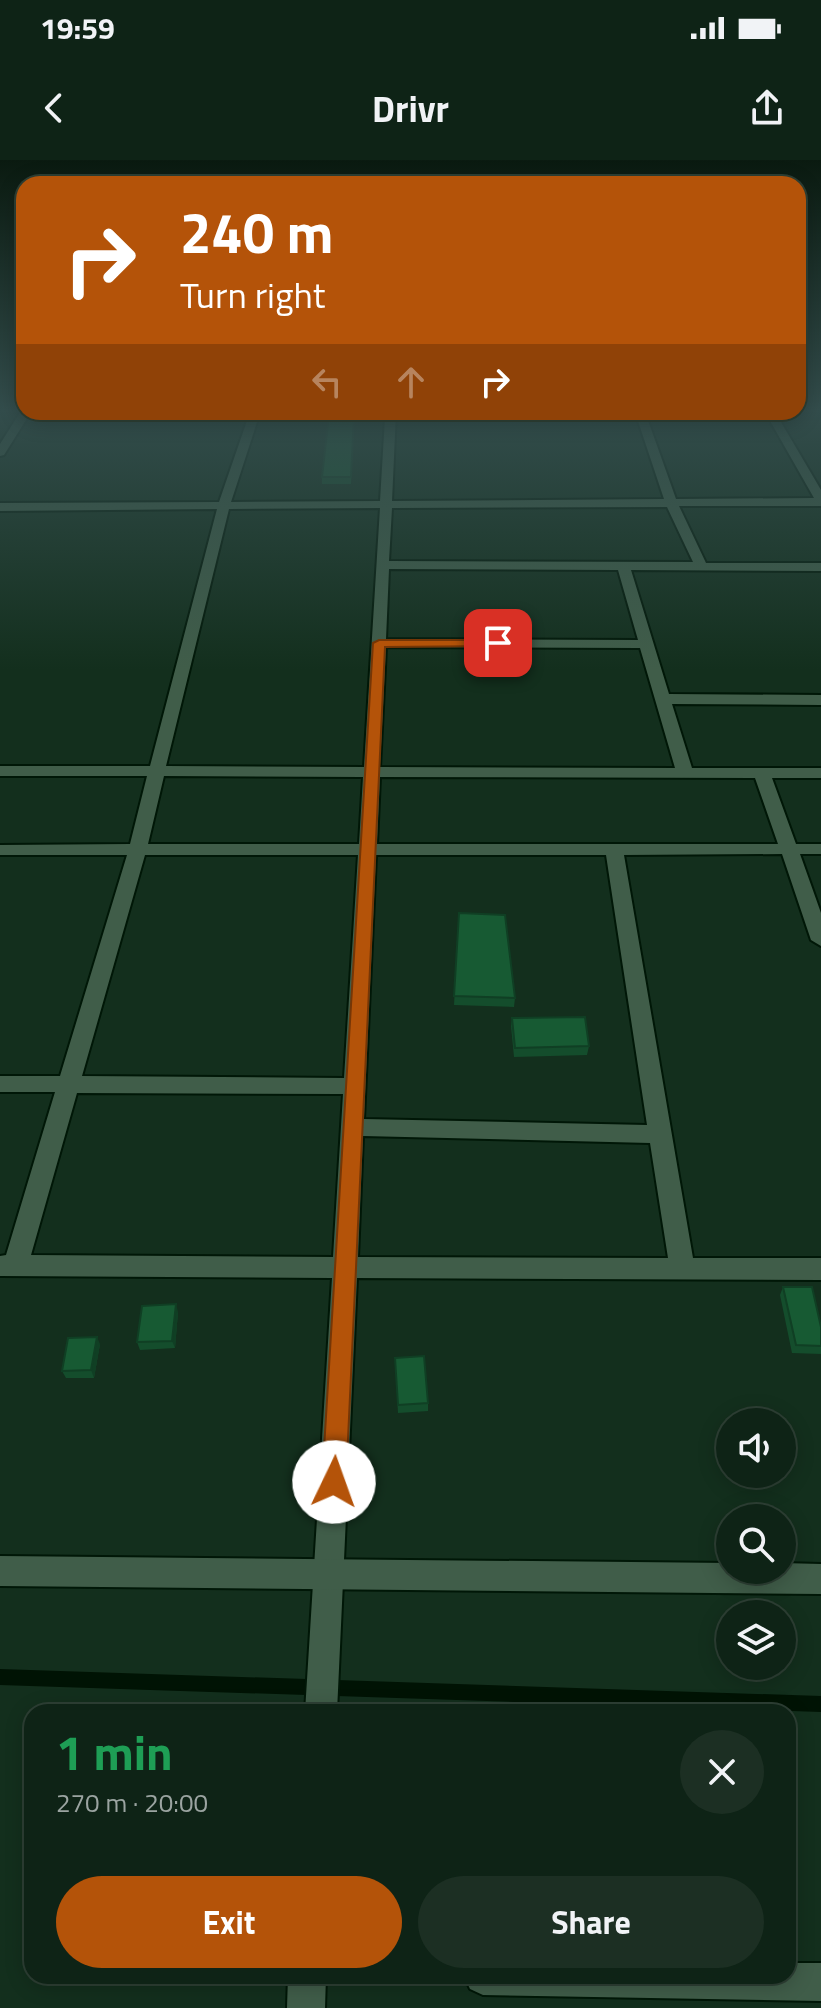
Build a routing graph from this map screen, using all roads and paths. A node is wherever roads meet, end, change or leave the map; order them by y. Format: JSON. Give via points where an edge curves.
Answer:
{"nodes":[{"id":1,"x":226,"y":497,"type":"edge"},
{"id":2,"x":386,"y":497,"type":"edge"},
{"id":3,"x":669,"y":497,"type":"edge"},
{"id":4,"x":821,"y":501,"type":"edge"},
{"id":5,"x":671,"y":502,"type":"junction"},
{"id":6,"x":224,"y":504,"type":"junction"},
{"id":7,"x":386,"y":504,"type":"junction"},
{"id":8,"x":0,"y":507,"type":"edge"},
{"id":9,"x":383,"y":565,"type":"junction"},
{"id":10,"x":623,"y":566,"type":"junction"},
{"id":11,"x":701,"y":566,"type":"junction"},
{"id":12,"x":821,"y":567,"type":"edge"},
{"id":13,"x":379,"y":643,"type":"junction"},
{"id":14,"x":647,"y":644,"type":"junction"},
{"id":15,"x":663,"y":699,"type":"junction"},
{"id":16,"x":821,"y":700,"type":"edge"},
{"id":17,"x":0,"y":771,"type":"edge"},
{"id":18,"x":156,"y":772,"type":"junction"},
{"id":19,"x":372,"y":772,"type":"junction"},
{"id":20,"x":685,"y":773,"type":"junction"},
{"id":21,"x":762,"y":773,"type":"junction"},
{"id":22,"x":821,"y":773,"type":"edge"},
{"id":23,"x":614,"y":849,"type":"junction"},
{"id":24,"x":789,"y":849,"type":"junction"},
{"id":25,"x":821,"y":849,"type":"edge"},
{"id":26,"x":0,"y":850,"type":"edge"},
{"id":27,"x":369,"y":850,"type":"junction"},
{"id":28,"x":137,"y":851,"type":"junction"},
{"id":29,"x":821,"y":940,"type":"edge"},
{"id":30,"x":0,"y":1084,"type":"edge"},
{"id":31,"x":68,"y":1086,"type":"junction"},
{"id":32,"x":354,"y":1086,"type":"junction"},
{"id":33,"x":352,"y":1127,"type":"junction"},
{"id":34,"x":660,"y":1134,"type":"junction"},
{"id":35,"x":8,"y":1266,"type":"edge"},
{"id":36,"x":345,"y":1268,"type":"junction"},
{"id":37,"x":682,"y":1269,"type":"junction"},
{"id":38,"x":821,"y":1269,"type":"edge"},
{"id":39,"x":0,"y":1571,"type":"edge"},
{"id":40,"x":329,"y":1574,"type":"junction"},
{"id":41,"x":821,"y":1579,"type":"edge"},
{"id":42,"x":321,"y":1704,"type":"edge"},
{"id":43,"x":796,"y":1982,"type":"edge"},
{"id":44,"x":821,"y":1982,"type":"edge"},
{"id":45,"x":307,"y":1984,"type":"edge"},
{"id":46,"x":306,"y":2008,"type":"edge"}],
"edges":[{"from":1,"to":6,"type":"street"},
{"from":2,"to":7,"type":"street"},
{"from":3,"to":5,"type":"street"},
{"from":4,"to":5,"type":"street"},
{"from":5,"to":7,"type":"street"},
{"from":5,"to":11,"type":"street"},
{"from":6,"to":7,"type":"street"},
{"from":6,"to":8,"type":"street"},
{"from":6,"to":18,"type":"street"},
{"from":7,"to":9,"type":"street"},
{"from":9,"to":10,"type":"street"},
{"from":9,"to":13,"type":"street"},
{"from":10,"to":11,"type":"street"},
{"from":10,"to":14,"type":"street"},
{"from":11,"to":12,"type":"street"},
{"from":13,"to":14,"type":"street"},
{"from":13,"to":19,"type":"street"},
{"from":14,"to":15,"type":"street"},
{"from":15,"to":16,"type":"street"},
{"from":15,"to":20,"type":"street"},
{"from":17,"to":18,"type":"street"},
{"from":18,"to":19,"type":"street"},
{"from":18,"to":28,"type":"street"},
{"from":19,"to":20,"type":"street"},
{"from":19,"to":27,"type":"street"},
{"from":20,"to":21,"type":"street"},
{"from":21,"to":22,"type":"street"},
{"from":21,"to":24,"type":"street"},
{"from":23,"to":24,"type":"street"},
{"from":23,"to":27,"type":"street"},
{"from":23,"to":34,"type":"street"},
{"from":24,"to":25,"type":"street"},
{"from":24,"to":29,"type":"street"},
{"from":26,"to":28,"type":"street"},
{"from":27,"to":28,"type":"street"},
{"from":27,"to":32,"type":"street"},
{"from":28,"to":31,"type":"street"},
{"from":30,"to":31,"type":"street"},
{"from":31,"to":32,"type":"street"},
{"from":31,"to":35,"type":"street"},
{"from":32,"to":33,"type":"street"},
{"from":33,"to":34,"type":"street"},
{"from":33,"to":36,"type":"street"},
{"from":34,"to":37,"type":"street"},
{"from":35,"to":36,"type":"street"},
{"from":36,"to":37,"type":"street"},
{"from":36,"to":40,"type":"street"},
{"from":37,"to":38,"type":"street"},
{"from":39,"to":40,"type":"street"},
{"from":40,"to":41,"type":"street"},
{"from":40,"to":42,"type":"street"},
{"from":43,"to":44,"type":"street"},
{"from":45,"to":46,"type":"street"}]}
